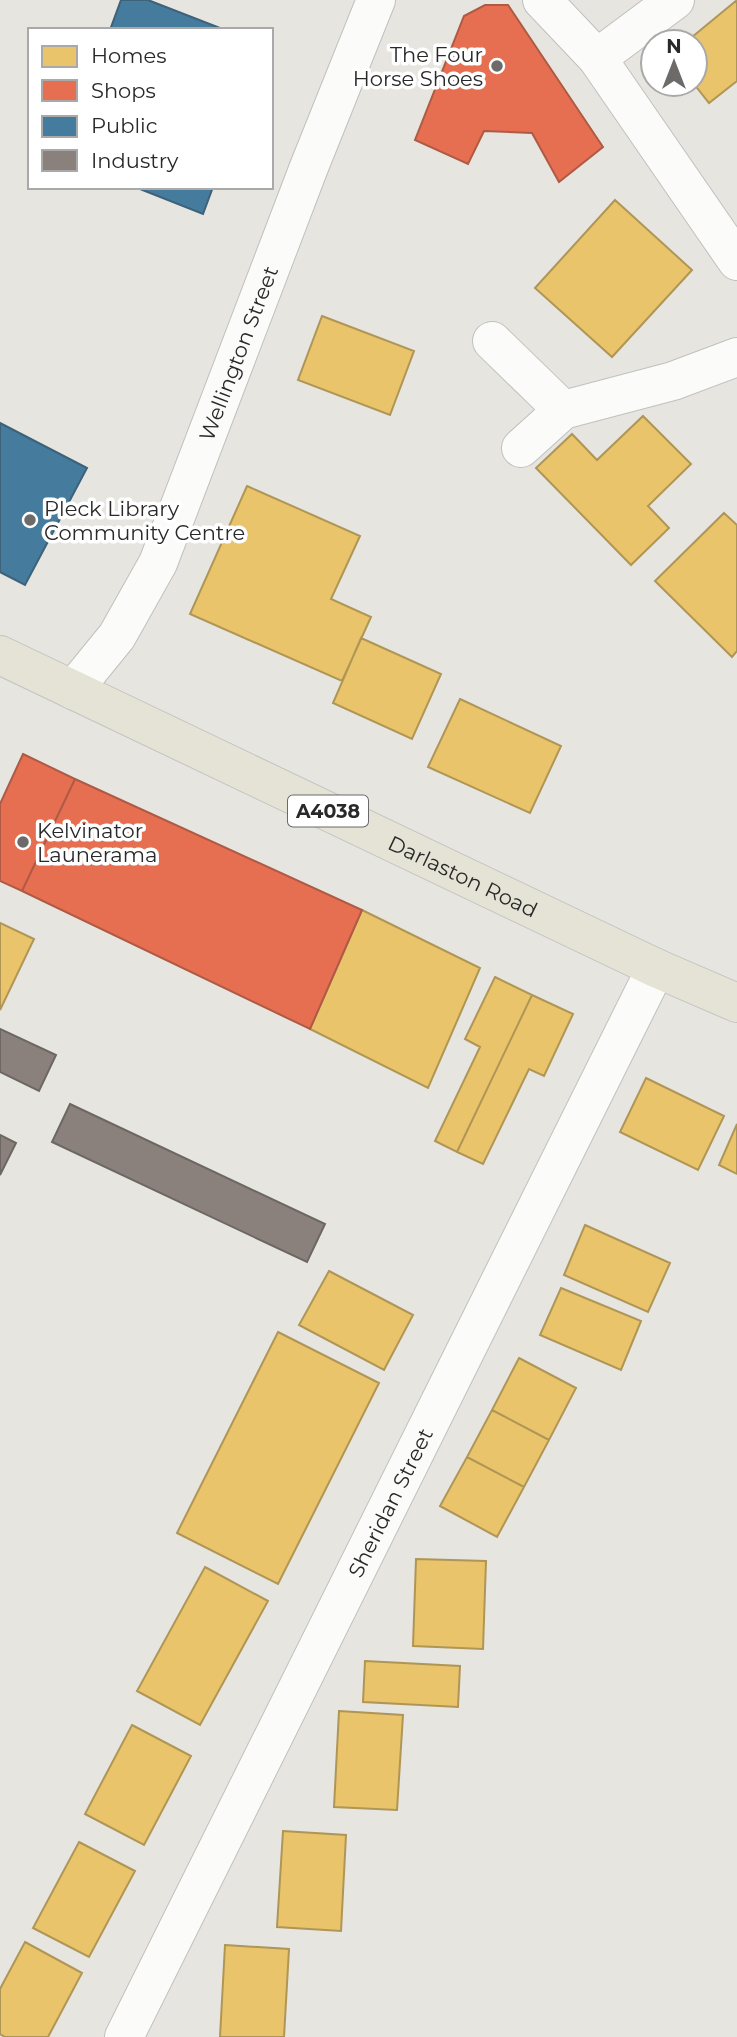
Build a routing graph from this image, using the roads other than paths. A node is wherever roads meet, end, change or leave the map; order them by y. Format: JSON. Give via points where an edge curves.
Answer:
{"nodes":[{"id":1,"x":376,"y":0,"type":"edge"},
{"id":2,"x":541,"y":0,"type":"edge"},
{"id":3,"x":675,"y":0,"type":"edge"},
{"id":4,"x":597,"y":58,"type":"junction"},
{"id":5,"x":737,"y":261,"type":"edge"},
{"id":6,"x":492,"y":341,"type":"dead end"},
{"id":7,"x":737,"y":358,"type":"edge"},
{"id":8,"x":563,"y":410,"type":"junction"},
{"id":9,"x":521,"y":448,"type":"dead end"},
{"id":10,"x":0,"y":655,"type":"edge"},
{"id":11,"x":73,"y":690,"type":"junction"},
{"id":12,"x":656,"y":968,"type":"junction"},
{"id":13,"x":737,"y":1003,"type":"edge"},
{"id":14,"x":124,"y":2037,"type":"edge"}],
"edges":[{"from":1,"to":11,"type":"street","name":"Wellington Street","via":[[158,563],[117,636]]},
{"from":2,"to":4,"type":"street"},
{"from":3,"to":4,"type":"street"},
{"from":4,"to":5,"type":"street"},
{"from":6,"to":8,"type":"street"},
{"from":7,"to":8,"type":"street","via":[[674,381]]},
{"from":8,"to":9,"type":"street"},
{"from":10,"to":11,"type":"main road","name":"Darlaston Road","number":"A4038"},
{"from":11,"to":12,"type":"main road","name":"Darlaston Road","number":"A4038"},
{"from":12,"to":13,"type":"main road","name":"Darlaston Road","number":"A4038"},
{"from":12,"to":14,"type":"street","name":"Sheridan Street"}]}
